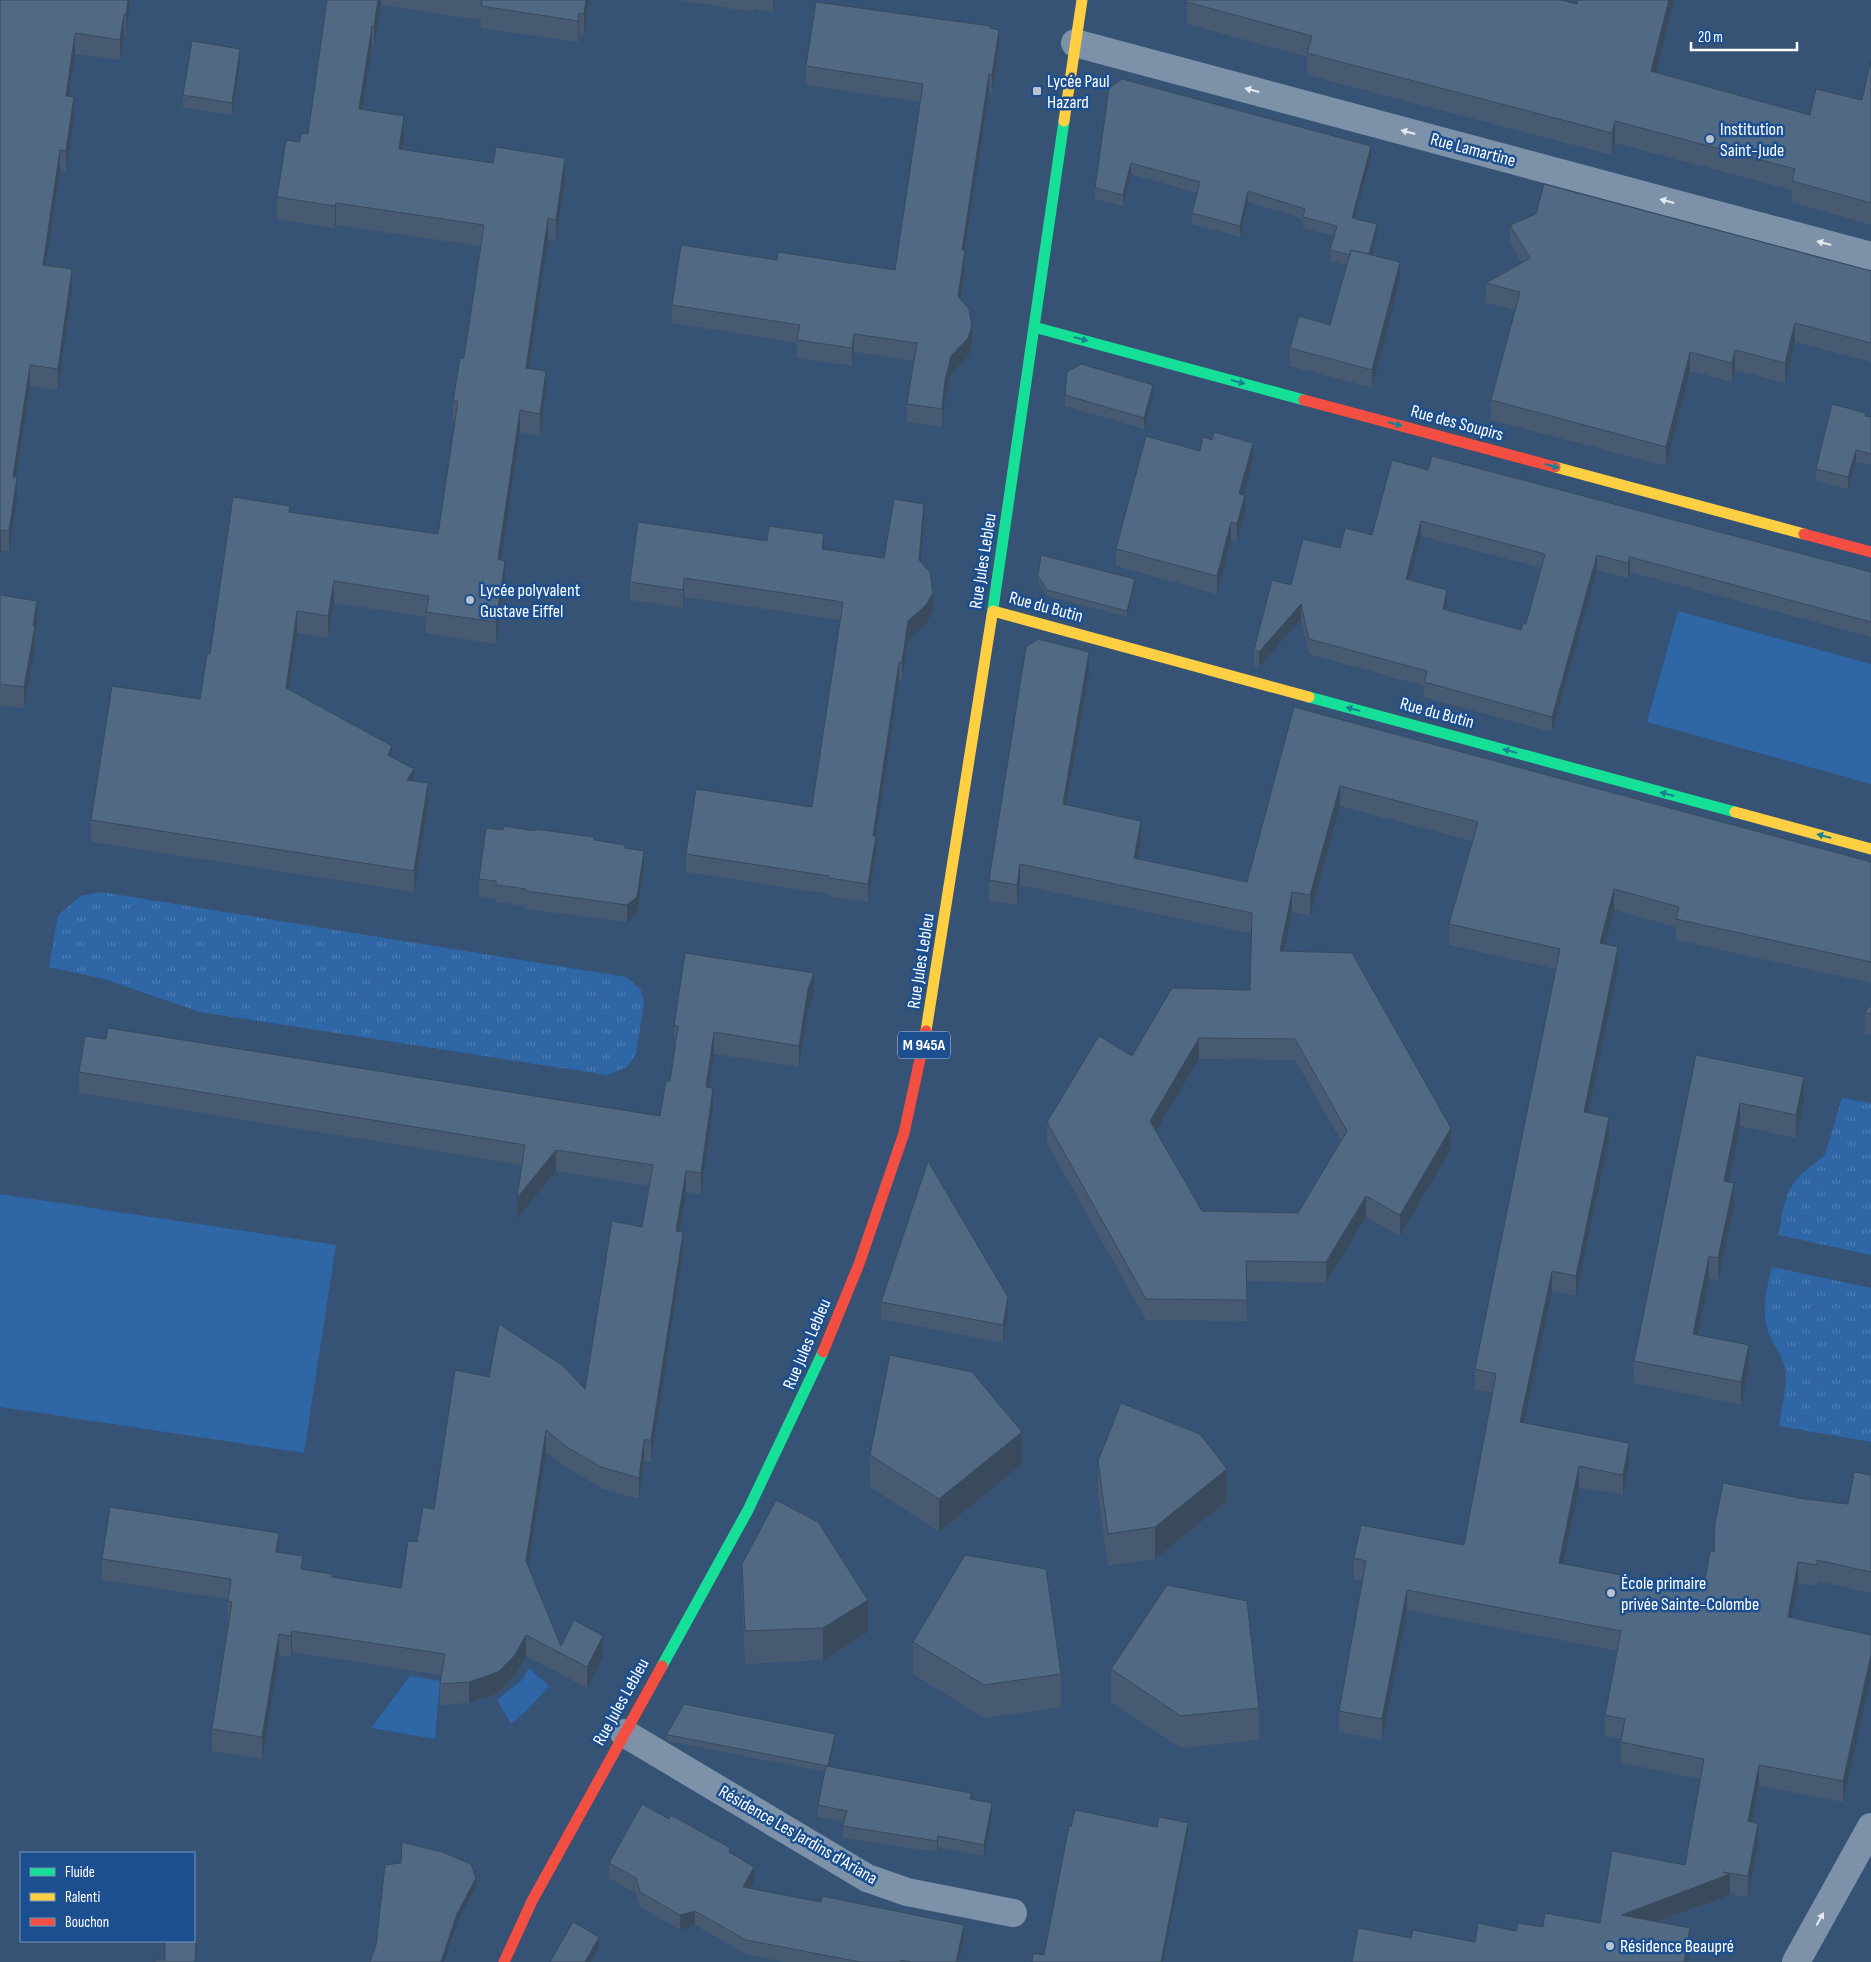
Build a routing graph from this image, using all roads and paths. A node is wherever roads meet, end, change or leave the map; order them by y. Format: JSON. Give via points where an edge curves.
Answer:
{"nodes":[{"id":1,"x":1082,"y":0,"type":"edge"},
{"id":2,"x":1075,"y":43,"type":"junction"},
{"id":3,"x":1871,"y":256,"type":"edge"},
{"id":4,"x":1034,"y":327,"type":"junction"},
{"id":5,"x":1871,"y":552,"type":"edge"},
{"id":6,"x":993,"y":611,"type":"junction"},
{"id":7,"x":1871,"y":849,"type":"edge"},
{"id":8,"x":624,"y":1732,"type":"junction"},
{"id":9,"x":1871,"y":1827,"type":"edge"},
{"id":10,"x":1013,"y":1913,"type":"dead end"},
{"id":11,"x":504,"y":1962,"type":"edge"},
{"id":12,"x":1796,"y":1962,"type":"edge"}],
"edges":[{"from":1,"to":2,"type":"main road","name":"Rue Jules Lebleu","number":"M 945A"},
{"from":3,"to":2,"type":"street","name":"Rue Lamartine","one_way":true},
{"from":2,"to":4,"type":"main road","name":"Rue Jules Lebleu","number":"M 945A"},
{"from":4,"to":5,"type":"main road","name":"Rue des Soupirs","one_way":true},
{"from":4,"to":6,"type":"main road","name":"Rue Jules Lebleu","number":"M 945A"},
{"from":7,"to":6,"type":"main road","name":"Rue du Butin","one_way":true},
{"from":6,"to":8,"type":"main road","name":"Rue Jules Lebleu","number":"M 945A","via":[[932,1006],[914,1090],[889,1181],[840,1312],[786,1434],[748,1510]]},
{"from":8,"to":10,"type":"street","name":"Résidence Les Jardins d'Ariana","via":[[867,1878],[907,1892]]},
{"from":8,"to":11,"type":"main road","name":"Rue Jules Lebleu","number":"M 945A","via":[[532,1901]]},
{"from":12,"to":9,"type":"street","one_way":true}]}
